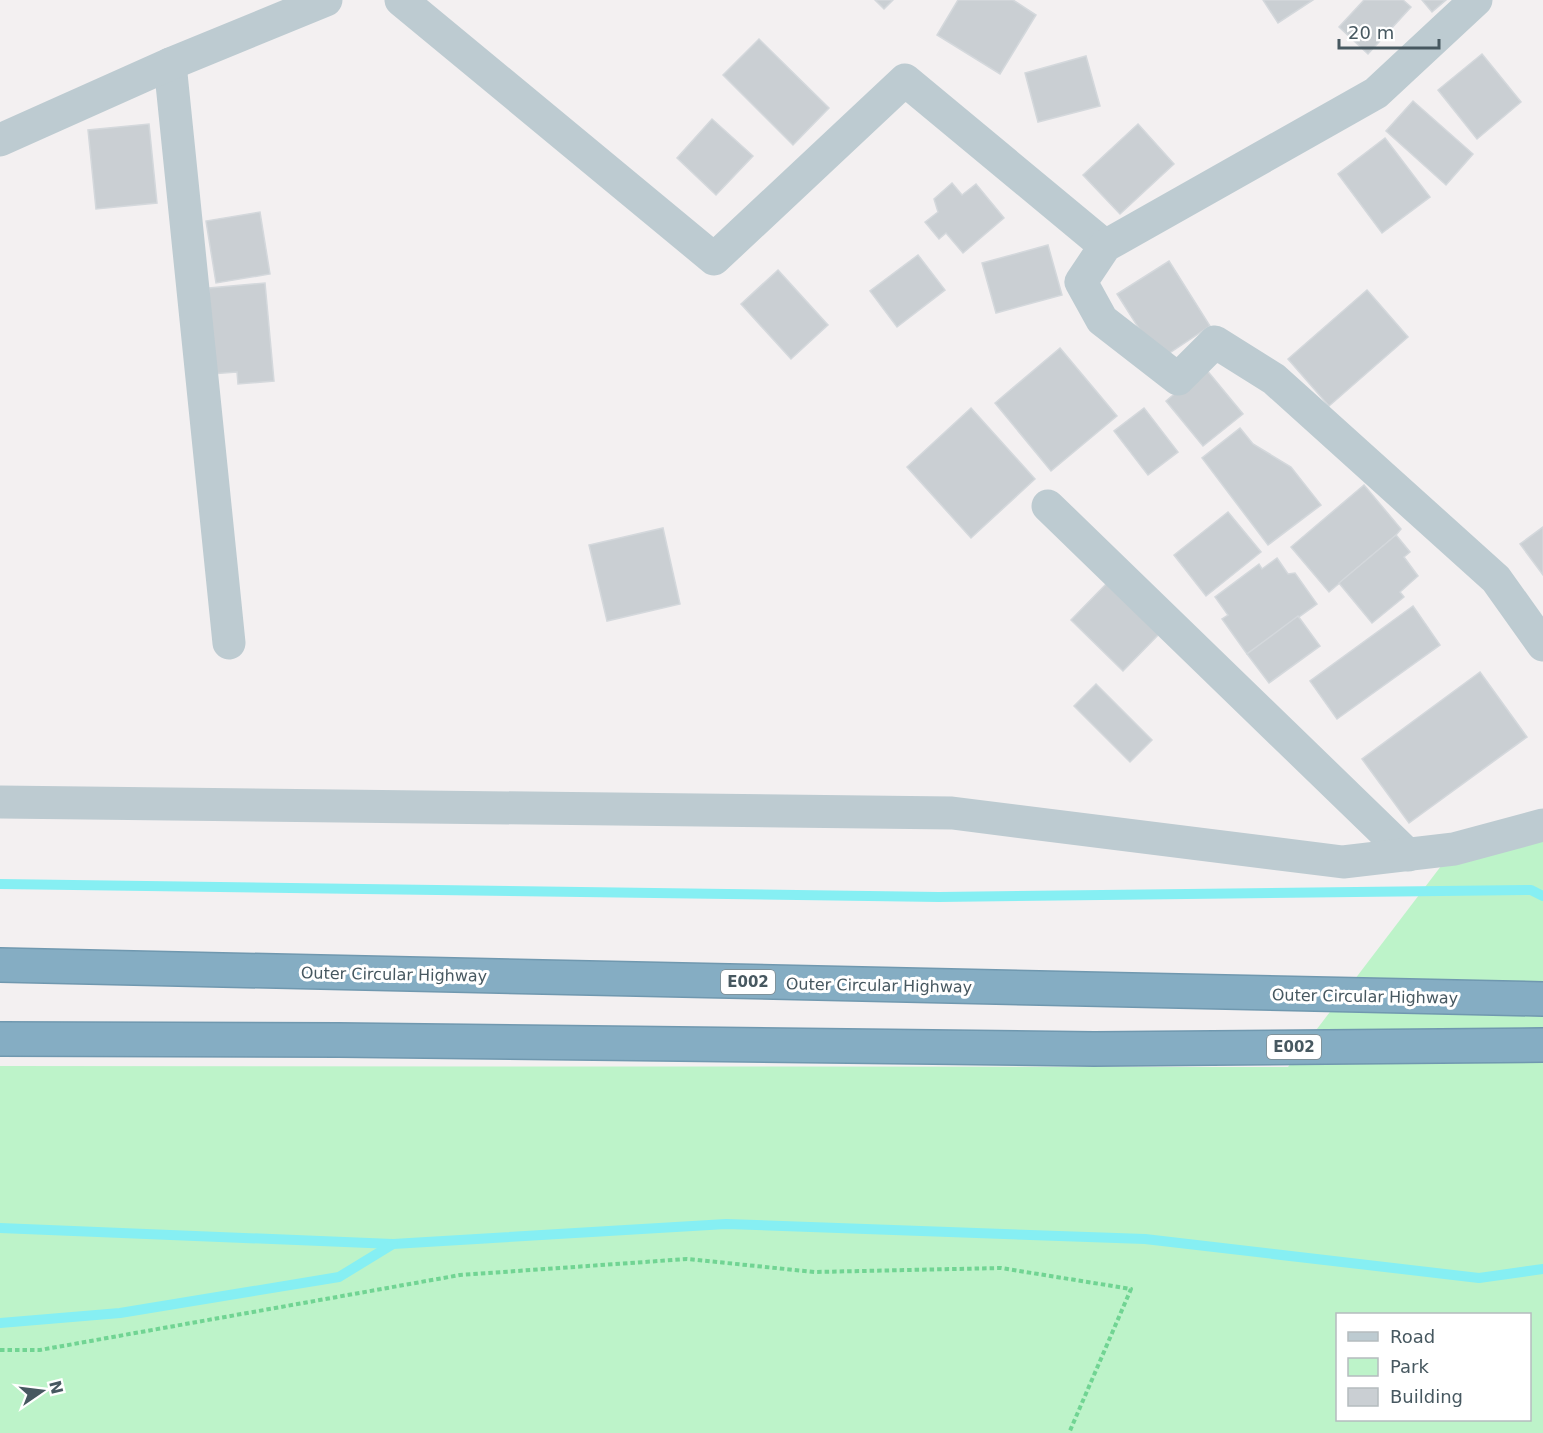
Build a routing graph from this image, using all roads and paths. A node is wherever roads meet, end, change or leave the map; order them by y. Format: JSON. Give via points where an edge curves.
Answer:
{"nodes":[{"id":1,"x":326,"y":0,"type":"edge"},
{"id":2,"x":401,"y":0,"type":"edge"},
{"id":3,"x":1476,"y":0,"type":"edge"},
{"id":4,"x":170,"y":64,"type":"junction"},
{"id":5,"x":0,"y":140,"type":"edge"},
{"id":6,"x":1105,"y":246,"type":"junction"},
{"id":7,"x":1048,"y":506,"type":"dead end"},
{"id":8,"x":229,"y":643,"type":"dead end"},
{"id":9,"x":1543,"y":645,"type":"edge"},
{"id":10,"x":0,"y":802,"type":"edge"},
{"id":11,"x":1543,"y":825,"type":"edge"},
{"id":12,"x":1408,"y":855,"type":"junction"},
{"id":13,"x":0,"y":965,"type":"edge"},
{"id":14,"x":1543,"y":999,"type":"edge"},
{"id":15,"x":0,"y":1039,"type":"edge"},
{"id":16,"x":1543,"y":1046,"type":"edge"},
{"id":17,"x":0,"y":1350,"type":"edge"},
{"id":18,"x":1069,"y":1433,"type":"edge"}],
"edges":[{"from":1,"to":4,"type":"street"},
{"from":2,"to":6,"type":"street","via":[[714,259],[905,80]]},
{"from":3,"to":6,"type":"street","via":[[1376,93]]},
{"from":4,"to":5,"type":"street"},
{"from":4,"to":8,"type":"street"},
{"from":6,"to":9,"type":"street","via":[[1081,282],[1102,320],[1178,379],[1215,342],[1274,379],[1496,579]]},
{"from":7,"to":12,"type":"street"},
{"from":10,"to":12,"type":"street","via":[[952,813],[1344,862]]},
{"from":11,"to":12,"type":"street","via":[[1454,849]]},
{"from":13,"to":14,"type":"highway","name":"Outer Circular Highway","number":"E002"},
{"from":15,"to":16,"type":"highway","number":"E002","via":[[1095,1049]]},
{"from":17,"to":18,"type":"path","via":[[40,1350],[460,1275],[687,1259],[815,1272],[1000,1268],[1131,1289]]}]}
